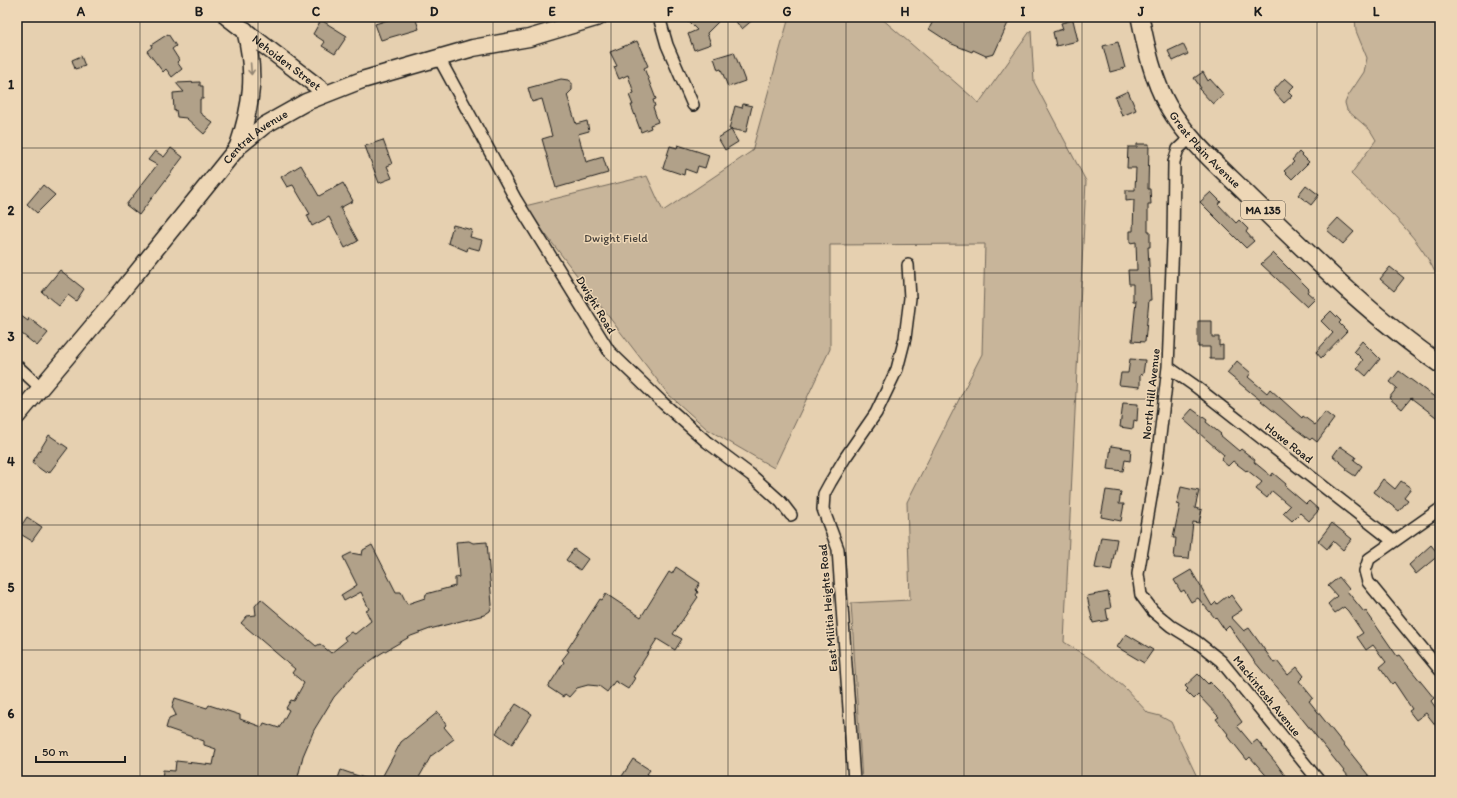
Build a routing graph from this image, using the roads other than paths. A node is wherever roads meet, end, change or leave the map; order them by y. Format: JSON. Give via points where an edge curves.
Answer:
{"nodes":[{"id":1,"x":227,"y":17,"type":"edge"},
{"id":2,"x":659,"y":17,"type":"edge"},
{"id":3,"x":1140,"y":17,"type":"edge"},
{"id":4,"x":591,"y":18,"type":"edge"},
{"id":5,"x":246,"y":30,"type":"junction"},
{"id":6,"x":439,"y":58,"type":"junction"},
{"id":7,"x":326,"y":93,"type":"junction"},
{"id":8,"x":693,"y":104,"type":"dead end"},
{"id":9,"x":1190,"y":138,"type":"junction"},
{"id":10,"x":238,"y":147,"type":"junction"},
{"id":11,"x":908,"y":265,"type":"dead end"},
{"id":12,"x":1440,"y":364,"type":"edge"},
{"id":13,"x":17,"y":366,"type":"edge"},
{"id":14,"x":1168,"y":367,"type":"junction"},
{"id":15,"x":41,"y":388,"type":"junction"},
{"id":16,"x":17,"y":416,"type":"edge"},
{"id":17,"x":1440,"y":510,"type":"edge"},
{"id":18,"x":792,"y":514,"type":"dead end"},
{"id":19,"x":1393,"y":541,"type":"junction"},
{"id":20,"x":1187,"y":636,"type":"joint"},
{"id":21,"x":1440,"y":670,"type":"edge"},
{"id":22,"x":854,"y":781,"type":"edge"},
{"id":23,"x":1319,"y":781,"type":"edge"}],
"edges":[{"from":1,"to":5,"type":"main road","name":"Nehoiden Street"},
{"from":2,"to":8,"type":"street","via":[[666,45]]},
{"from":3,"to":9,"type":"main road","name":"Great Plain Avenue","number":"MA 135","via":[[1157,83],[1167,105]]},
{"from":4,"to":6,"type":"main road","name":"Central Avenue","via":[[529,38],[473,48]]},
{"from":5,"to":7,"type":"main road","name":"Nehoiden Street"},
{"from":5,"to":10,"type":"main road","one_way":true,"via":[[251,56],[252,91]]},
{"from":6,"to":7,"type":"main road","name":"Central Avenue"},
{"from":6,"to":18,"type":"street","name":"Dwight Road","via":[[516,200],[609,351],[664,404],[707,442],[751,475]]},
{"from":7,"to":10,"type":"main road","name":"Central Avenue","via":[[279,116]]},
{"from":9,"to":12,"type":"main road","name":"Great Plain Avenue","number":"MA 135","via":[[1359,300]]},
{"from":9,"to":14,"type":"street","name":"North Hill Avenue","via":[[1178,149],[1174,162]]},
{"from":10,"to":15,"type":"main road","name":"Central Avenue"},
{"from":11,"to":22,"type":"street","name":"East Militia Heights Road","via":[[910,298],[905,338],[896,368],[876,413],[824,494],[823,509],[838,549]]},
{"from":13,"to":15,"type":"street"},
{"from":14,"to":19,"type":"street","name":"Howe Road"},
{"from":14,"to":20,"type":"street","name":"North Hill Avenue","via":[[1138,586],[1141,595],[1153,611]]},
{"from":15,"to":16,"type":"main road","name":"Central Avenue"},
{"from":17,"to":19,"type":"street"},
{"from":19,"to":21,"type":"street","via":[[1370,559],[1365,571],[1368,582]]},
{"from":20,"to":23,"type":"street","name":"Mackintosh Avenue","via":[[1221,661]]}]}
